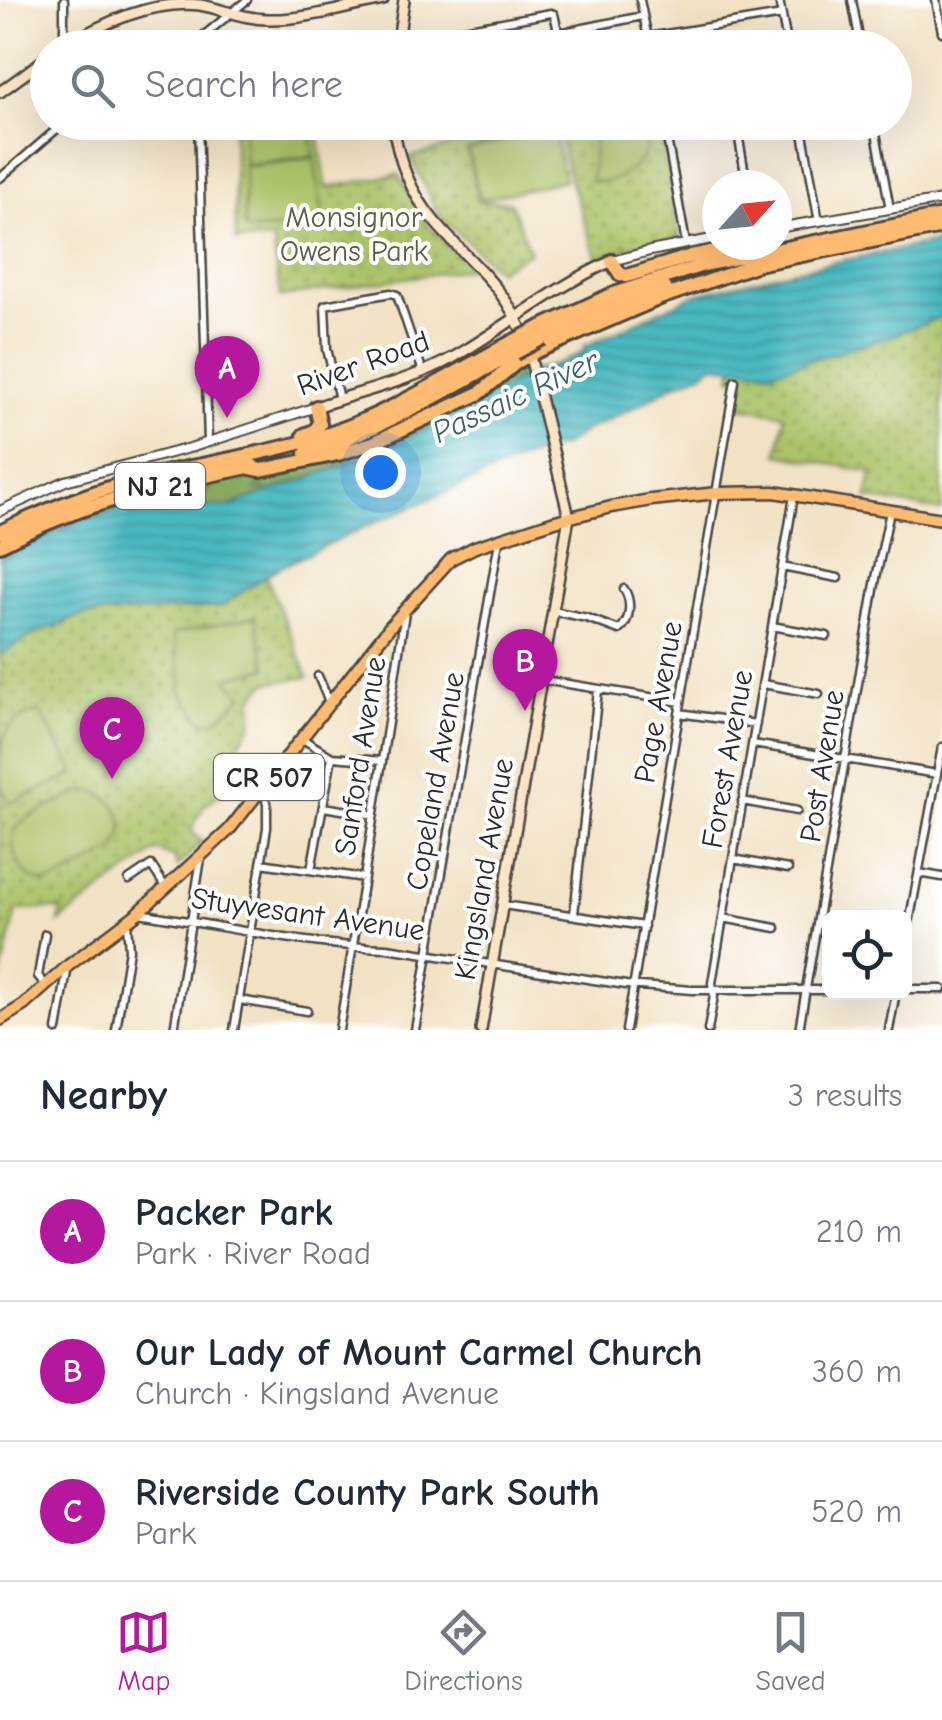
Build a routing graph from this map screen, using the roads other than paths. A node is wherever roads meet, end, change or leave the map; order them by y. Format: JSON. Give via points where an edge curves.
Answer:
{"nodes":[{"id":1,"x":64,"y":0,"type":"edge"},
{"id":2,"x":248,"y":0,"type":"edge"},
{"id":3,"x":383,"y":0,"type":"edge"},
{"id":4,"x":404,"y":0,"type":"edge"},
{"id":5,"x":640,"y":0,"type":"edge"},
{"id":6,"x":779,"y":0,"type":"edge"},
{"id":7,"x":852,"y":0,"type":"edge"},
{"id":8,"x":936,"y":0,"type":"edge"},
{"id":9,"x":204,"y":3,"type":"edge"},
{"id":10,"x":230,"y":14,"type":"junction"},
{"id":11,"x":782,"y":15,"type":"junction"},
{"id":12,"x":644,"y":16,"type":"junction"},
{"id":13,"x":63,"y":30,"type":"edge"},
{"id":14,"x":96,"y":30,"type":"edge"},
{"id":15,"x":211,"y":30,"type":"edge"},
{"id":16,"x":399,"y":30,"type":"edge"},
{"id":17,"x":464,"y":30,"type":"edge"},
{"id":18,"x":558,"y":30,"type":"edge"},
{"id":19,"x":574,"y":30,"type":"edge"},
{"id":20,"x":647,"y":30,"type":"edge"},
{"id":21,"x":691,"y":30,"type":"edge"},
{"id":22,"x":785,"y":30,"type":"edge"},
{"id":23,"x":858,"y":30,"type":"edge"},
{"id":24,"x":942,"y":32,"type":"edge"},
{"id":25,"x":30,"y":70,"type":"edge"},
{"id":26,"x":0,"y":92,"type":"edge"},
{"id":27,"x":40,"y":140,"type":"edge"},
{"id":28,"x":199,"y":140,"type":"edge"},
{"id":29,"x":397,"y":140,"type":"edge"},
{"id":30,"x":667,"y":140,"type":"edge"},
{"id":31,"x":739,"y":140,"type":"edge"},
{"id":32,"x":804,"y":140,"type":"edge"},
{"id":33,"x":877,"y":140,"type":"edge"},
{"id":34,"x":744,"y":170,"type":"edge"},
{"id":35,"x":0,"y":178,"type":"edge"},
{"id":36,"x":942,"y":200,"type":"edge"},
{"id":37,"x":890,"y":209,"type":"junction"},
{"id":38,"x":942,"y":216,"type":"edge"},
{"id":39,"x":819,"y":222,"type":"junction"},
{"id":40,"x":792,"y":226,"type":"edge"},
{"id":41,"x":888,"y":226,"type":"junction"},
{"id":42,"x":942,"y":227,"type":"edge"},
{"id":43,"x":792,"y":238,"type":"edge"},
{"id":44,"x":702,"y":241,"type":"edge"},
{"id":45,"x":686,"y":244,"type":"junction"},
{"id":46,"x":702,"y":254,"type":"edge"},
{"id":47,"x":612,"y":261,"type":"junction"},
{"id":48,"x":761,"y":263,"type":"junction"},
{"id":49,"x":516,"y":316,"type":"junction"},
{"id":50,"x":540,"y":334,"type":"junction"},
{"id":51,"x":522,"y":354,"type":"junction"},
{"id":52,"x":423,"y":372,"type":"junction"},
{"id":53,"x":735,"y":380,"type":"dead end"},
{"id":54,"x":340,"y":399,"type":"junction"},
{"id":55,"x":316,"y":407,"type":"junction"},
{"id":56,"x":208,"y":442,"type":"junction"},
{"id":57,"x":182,"y":469,"type":"junction"},
{"id":58,"x":717,"y":493,"type":"junction"},
{"id":59,"x":795,"y":495,"type":"junction"},
{"id":60,"x":890,"y":510,"type":"junction"},
{"id":61,"x":0,"y":511,"type":"edge"},
{"id":62,"x":569,"y":517,"type":"junction"},
{"id":63,"x":942,"y":519,"type":"edge"},
{"id":64,"x":0,"y":532,"type":"edge"},
{"id":65,"x":499,"y":539,"type":"junction"},
{"id":66,"x":0,"y":544,"type":"edge"},
{"id":67,"x":782,"y":567,"type":"junction"},
{"id":68,"x":838,"y":578,"type":"dead end"},
{"id":69,"x":624,"y":589,"type":"dead end"},
{"id":70,"x":406,"y":608,"type":"junction"},
{"id":71,"x":552,"y":610,"type":"junction"},
{"id":72,"x":772,"y":626,"type":"junction"},
{"id":73,"x":827,"y":636,"type":"dead end"},
{"id":74,"x":318,"y":676,"type":"dead end"},
{"id":75,"x":543,"y":680,"type":"junction"},
{"id":76,"x":763,"y":684,"type":"junction"},
{"id":77,"x":598,"y":690,"type":"junction"},
{"id":78,"x":819,"y":694,"type":"dead end"},
{"id":79,"x":328,"y":702,"type":"junction"},
{"id":80,"x":681,"y":702,"type":"junction"},
{"id":81,"x":679,"y":713,"type":"junction"},
{"id":82,"x":756,"y":724,"type":"junction"},
{"id":83,"x":300,"y":738,"type":"junction"},
{"id":84,"x":753,"y":744,"type":"junction"},
{"id":85,"x":942,"y":746,"type":"edge"},
{"id":86,"x":332,"y":757,"type":"junction"},
{"id":87,"x":846,"y":759,"type":"junction"},
{"id":88,"x":382,"y":761,"type":"junction"},
{"id":89,"x":937,"y":774,"type":"junction"},
{"id":90,"x":263,"y":784,"type":"junction"},
{"id":91,"x":938,"y":789,"type":"edge"},
{"id":92,"x":742,"y":801,"type":"junction"},
{"id":93,"x":323,"y":807,"type":"junction"},
{"id":94,"x":797,"y":810,"type":"dead end"},
{"id":95,"x":374,"y":815,"type":"junction"},
{"id":96,"x":202,"y":856,"type":"junction"},
{"id":97,"x":733,"y":859,"type":"junction"},
{"id":98,"x":261,"y":863,"type":"junction"},
{"id":99,"x":788,"y":869,"type":"dead end"},
{"id":100,"x":311,"y":870,"type":"junction"},
{"id":101,"x":919,"y":873,"type":"junction"},
{"id":102,"x":942,"y":877,"type":"edge"},
{"id":103,"x":364,"y":878,"type":"junction"},
{"id":104,"x":129,"y":880,"type":"dead end"},
{"id":105,"x":166,"y":888,"type":"junction"},
{"id":106,"x":502,"y":905,"type":"junction"},
{"id":107,"x":912,"y":910,"type":"edge"},
{"id":108,"x":138,"y":913,"type":"junction"},
{"id":109,"x":574,"y":914,"type":"junction"},
{"id":110,"x":723,"y":918,"type":"junction"},
{"id":111,"x":192,"y":920,"type":"junction"},
{"id":112,"x":126,"y":922,"type":"junction"},
{"id":113,"x":644,"y":926,"type":"junction"},
{"id":114,"x":776,"y":928,"type":"dead end"},
{"id":115,"x":250,"y":930,"type":"junction"},
{"id":116,"x":45,"y":934,"type":"dead end"},
{"id":117,"x":352,"y":947,"type":"junction"},
{"id":118,"x":428,"y":954,"type":"junction"},
{"id":119,"x":68,"y":965,"type":"junction"},
{"id":120,"x":492,"y":966,"type":"junction"},
{"id":121,"x":46,"y":985,"type":"junction"},
{"id":122,"x":634,"y":985,"type":"junction"},
{"id":123,"x":912,"y":989,"type":"edge"},
{"id":124,"x":942,"y":989,"type":"edge"},
{"id":125,"x":714,"y":990,"type":"junction"},
{"id":126,"x":807,"y":990,"type":"junction"},
{"id":127,"x":822,"y":990,"type":"edge"},
{"id":128,"x":239,"y":1000,"type":"junction"},
{"id":129,"x":895,"y":1000,"type":"edge"},
{"id":130,"x":307,"y":1010,"type":"dead end"},
{"id":131,"x":0,"y":1020,"type":"edge"},
{"id":132,"x":58,"y":1030,"type":"edge"},
{"id":133,"x":116,"y":1030,"type":"edge"},
{"id":134,"x":174,"y":1030,"type":"edge"},
{"id":135,"x":234,"y":1030,"type":"edge"},
{"id":136,"x":338,"y":1030,"type":"edge"},
{"id":137,"x":415,"y":1030,"type":"edge"},
{"id":138,"x":481,"y":1030,"type":"edge"},
{"id":139,"x":626,"y":1030,"type":"edge"},
{"id":140,"x":708,"y":1030,"type":"edge"},
{"id":141,"x":800,"y":1030,"type":"edge"},
{"id":142,"x":889,"y":1030,"type":"edge"}],
"edges":[{"from":1,"to":13,"type":"street"},
{"from":2,"to":10,"type":"street"},
{"from":3,"to":10,"type":"main road","via":[[285,18]]},
{"from":4,"to":16,"type":"main road"},
{"from":5,"to":12,"type":"street"},
{"from":6,"to":11,"type":"street"},
{"from":7,"to":23,"type":"street"},
{"from":8,"to":24,"type":"street"},
{"from":9,"to":10,"type":"main road"},
{"from":9,"to":14,"type":"main road","via":[[142,10]]},
{"from":10,"to":15,"type":"street"},
{"from":11,"to":21,"type":"street"},
{"from":11,"to":22,"type":"street"},
{"from":12,"to":19,"type":"street"},
{"from":12,"to":20,"type":"street"},
{"from":17,"to":18,"type":"street","via":[[551,12]]},
{"from":25,"to":26,"type":"main road"},
{"from":27,"to":35,"type":"street"},
{"from":28,"to":56,"type":"street"},
{"from":29,"to":49,"type":"main road","name":"Kingsland Avenue","via":[[421,202]]},
{"from":30,"to":45,"type":"street"},
{"from":31,"to":34,"type":"street"},
{"from":32,"to":39,"type":"street"},
{"from":33,"to":37,"type":"street"},
{"from":36,"to":37,"type":"street"},
{"from":37,"to":39,"type":"street"},
{"from":38,"to":41,"type":"highway","number":"NJ 21"},
{"from":39,"to":40,"type":"street"},
{"from":41,"to":43,"type":"highway"},
{"from":41,"to":50,"type":"highway","number":"NJ 21","via":[[684,270],[611,295]]},
{"from":42,"to":48,"type":"highway","number":"NJ 21"},
{"from":44,"to":45,"type":"street","name":"River Road"},
{"from":45,"to":47,"type":"street","name":"River Road"},
{"from":46,"to":47,"type":"highway","via":[[627,276]]},
{"from":47,"to":49,"type":"main road","name":"River Road"},
{"from":48,"to":50,"type":"highway","number":"NJ 21","via":[[650,293]]},
{"from":48,"to":51,"type":"highway"},
{"from":49,"to":51,"type":"main road","name":"Kingsland Avenue"},
{"from":49,"to":52,"type":"main road","name":"River Road"},
{"from":50,"to":51,"type":"highway","number":"NJ 21","bridge":true},
{"from":51,"to":57,"type":"highway","number":"NJ 21","via":[[338,431]]},
{"from":51,"to":62,"type":"main road","name":"Kingsland Avenue"},
{"from":51,"to":66,"type":"highway","number":"NJ 21","via":[[305,454],[112,499]]},
{"from":52,"to":54,"type":"main road","name":"River Road"},
{"from":52,"to":54,"type":"street","via":[[397,295],[325,305]]},
{"from":53,"to":58,"type":"street","name":"Page Avenue"},
{"from":54,"to":55,"type":"main road","name":"River Road"},
{"from":55,"to":56,"type":"street","name":"River Road"},
{"from":55,"to":57,"type":"highway","via":[[320,420],[314,430]]},
{"from":56,"to":61,"type":"street","name":"River Road","via":[[65,481]]},
{"from":57,"to":64,"type":"highway","number":"NJ 21","via":[[90,494]]},
{"from":58,"to":59,"type":"main road","number":"CR 507"},
{"from":58,"to":62,"type":"main road","number":"CR 507"},
{"from":58,"to":80,"type":"street","name":"Page Avenue"},
{"from":59,"to":60,"type":"main road","number":"CR 507"},
{"from":59,"to":67,"type":"street","name":"Forest Avenue"},
{"from":60,"to":63,"type":"main road","number":"CR 507"},
{"from":60,"to":87,"type":"street","name":"Post Avenue"},
{"from":62,"to":65,"type":"main road","number":"CR 507"},
{"from":62,"to":71,"type":"main road","name":"Kingsland Avenue"},
{"from":65,"to":70,"type":"main road","number":"CR 507","via":[[450,559]]},
{"from":65,"to":118,"type":"street","name":"Copeland Avenue"},
{"from":67,"to":68,"type":"street"},
{"from":67,"to":72,"type":"street","name":"Forest Avenue"},
{"from":69,"to":71,"type":"street","via":[[630,598],[619,630]]},
{"from":70,"to":79,"type":"main road","number":"CR 507"},
{"from":70,"to":88,"type":"street","name":"Sanford Avenue"},
{"from":71,"to":75,"type":"main road","name":"Kingsland Avenue"},
{"from":72,"to":73,"type":"street"},
{"from":72,"to":76,"type":"street","name":"Forest Avenue"},
{"from":74,"to":79,"type":"street"},
{"from":75,"to":77,"type":"street"},
{"from":75,"to":106,"type":"main road","name":"Kingsland Avenue"},
{"from":76,"to":78,"type":"street"},
{"from":76,"to":82,"type":"street","name":"Forest Avenue"},
{"from":77,"to":80,"type":"street"},
{"from":77,"to":109,"type":"street"},
{"from":79,"to":83,"type":"main road","number":"CR 507"},
{"from":80,"to":81,"type":"street","name":"Page Avenue"},
{"from":81,"to":82,"type":"street"},
{"from":81,"to":113,"type":"street","name":"Page Avenue"},
{"from":82,"to":84,"type":"street","name":"Forest Avenue"},
{"from":83,"to":86,"type":"street"},
{"from":83,"to":90,"type":"main road","number":"CR 507"},
{"from":84,"to":87,"type":"street"},
{"from":84,"to":92,"type":"street","name":"Forest Avenue"},
{"from":85,"to":89,"type":"street"},
{"from":86,"to":88,"type":"street"},
{"from":86,"to":93,"type":"street"},
{"from":87,"to":89,"type":"street"},
{"from":87,"to":126,"type":"street","name":"Post Avenue"},
{"from":88,"to":95,"type":"street","name":"Sanford Avenue"},
{"from":89,"to":91,"type":"street"},
{"from":90,"to":96,"type":"main road","number":"CR 507"},
{"from":90,"to":98,"type":"street","via":[[268,816]]},
{"from":91,"to":101,"type":"street"},
{"from":92,"to":94,"type":"street"},
{"from":92,"to":97,"type":"street","name":"Forest Avenue"},
{"from":93,"to":95,"type":"street"},
{"from":93,"to":100,"type":"street"},
{"from":95,"to":103,"type":"street","name":"Sanford Avenue"},
{"from":96,"to":105,"type":"main road","number":"CR 507"},
{"from":96,"to":111,"type":"street"},
{"from":97,"to":99,"type":"street"},
{"from":97,"to":110,"type":"street","name":"Forest Avenue"},
{"from":98,"to":100,"type":"street"},
{"from":98,"to":115,"type":"street"},
{"from":100,"to":103,"type":"street"},
{"from":101,"to":102,"type":"street"},
{"from":101,"to":107,"type":"street"},
{"from":103,"to":117,"type":"street","name":"Sanford Avenue"},
{"from":104,"to":105,"type":"street","via":[[151,865]]},
{"from":105,"to":108,"type":"main road","number":"CR 507"},
{"from":106,"to":109,"type":"street"},
{"from":106,"to":120,"type":"main road","name":"Kingsland Avenue"},
{"from":108,"to":111,"type":"street","name":"Stuyvesant Avenue"},
{"from":108,"to":112,"type":"main road","number":"CR 507"},
{"from":109,"to":113,"type":"street"},
{"from":110,"to":114,"type":"street"},
{"from":110,"to":125,"type":"street","name":"Forest Avenue"},
{"from":111,"to":115,"type":"street","name":"Stuyvesant Avenue"},
{"from":111,"to":134,"type":"street"},
{"from":112,"to":119,"type":"main road","number":"CR 507"},
{"from":112,"to":133,"type":"street","via":[[129,950]]},
{"from":113,"to":122,"type":"street","name":"Page Avenue"},
{"from":115,"to":117,"type":"street","name":"Stuyvesant Avenue"},
{"from":115,"to":128,"type":"street"},
{"from":116,"to":121,"type":"street","via":[[38,976]]},
{"from":117,"to":118,"type":"street","name":"Stuyvesant Avenue"},
{"from":117,"to":136,"type":"street","name":"Sanford Avenue"},
{"from":118,"to":120,"type":"street","name":"Stuyvesant Avenue"},
{"from":118,"to":137,"type":"street","name":"Copeland Avenue"},
{"from":119,"to":121,"type":"main road","number":"CR 507"},
{"from":119,"to":132,"type":"street"},
{"from":120,"to":122,"type":"street","name":"Stuyvesant Avenue"},
{"from":120,"to":138,"type":"main road","name":"Kingsland Avenue"},
{"from":121,"to":131,"type":"main road","number":"CR 507"},
{"from":122,"to":125,"type":"street","name":"Stuyvesant Avenue"},
{"from":122,"to":139,"type":"street","name":"Page Avenue"},
{"from":123,"to":124,"type":"street"},
{"from":125,"to":126,"type":"street","name":"Stuyvesant Avenue"},
{"from":125,"to":140,"type":"street","name":"Forest Avenue"},
{"from":126,"to":127,"type":"street","name":"Stuyvesant Avenue"},
{"from":126,"to":141,"type":"street","name":"Post Avenue"},
{"from":128,"to":130,"type":"street"},
{"from":128,"to":135,"type":"street"},
{"from":129,"to":142,"type":"street"}]}
